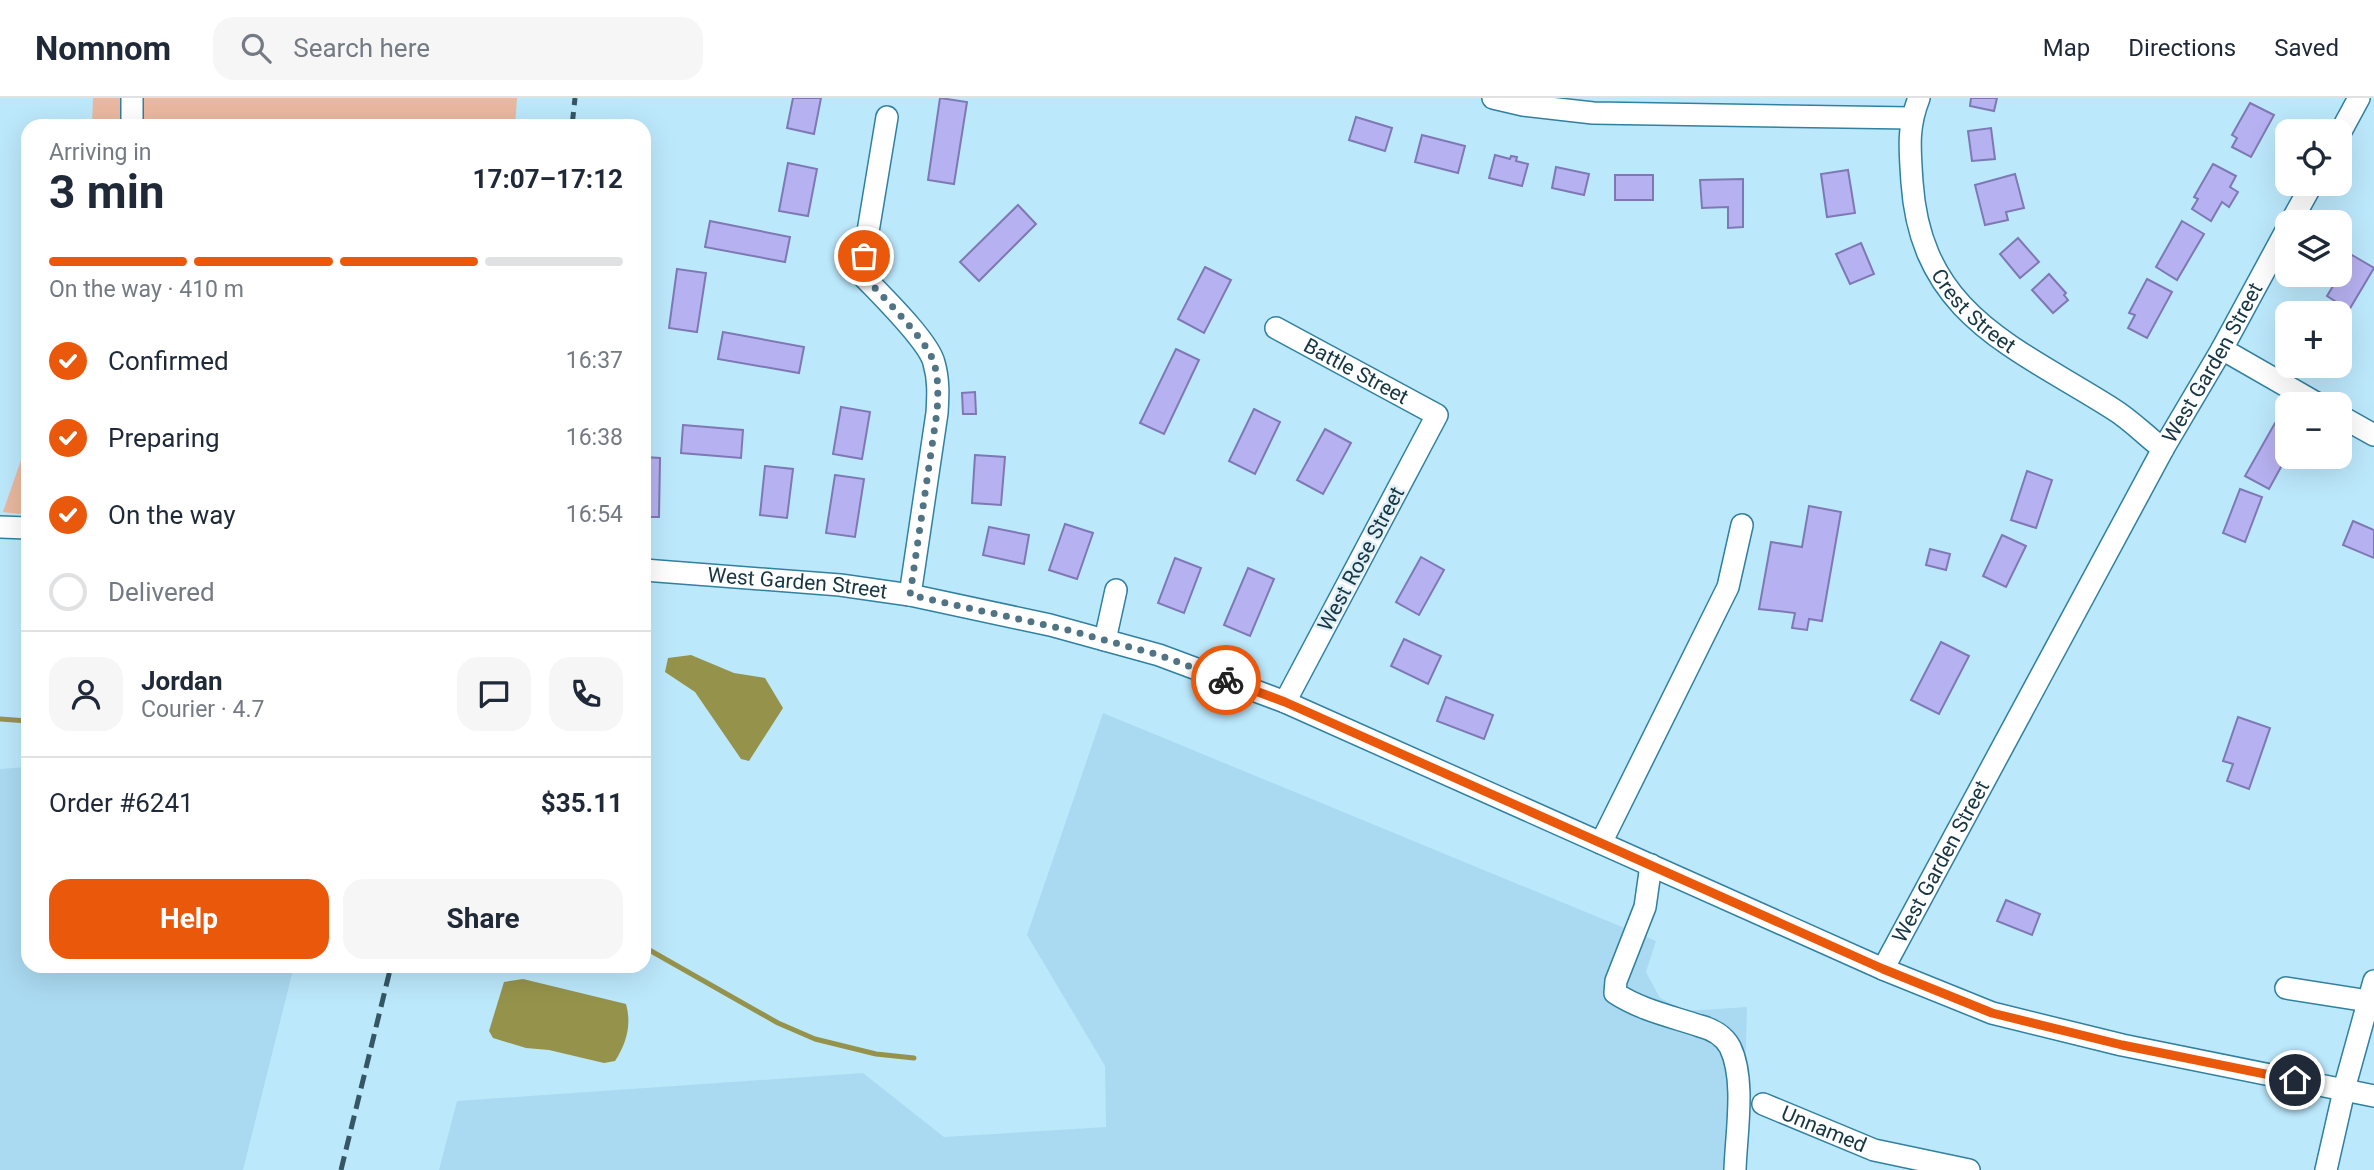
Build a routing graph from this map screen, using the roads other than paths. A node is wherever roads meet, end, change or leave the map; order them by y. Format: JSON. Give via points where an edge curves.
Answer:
{"nodes":[{"id":1,"x":132,"y":98,"type":"edge"},
{"id":2,"x":1493,"y":98,"type":"edge"},
{"id":3,"x":1919,"y":98,"type":"edge"},
{"id":4,"x":2358,"y":98,"type":"edge"},
{"id":5,"x":887,"y":117,"type":"dead end"},
{"id":6,"x":1911,"y":118,"type":"junction"},
{"id":7,"x":132,"y":119,"type":"edge"},
{"id":8,"x":2347,"y":119,"type":"edge"},
{"id":9,"x":2275,"y":251,"type":"edge"},
{"id":10,"x":1276,"y":328,"type":"dead end"},
{"id":11,"x":2222,"y":349,"type":"junction"},
{"id":12,"x":2297,"y":392,"type":"edge"},
{"id":13,"x":1437,"y":415,"type":"joint"},
{"id":14,"x":2352,"y":423,"type":"edge"},
{"id":15,"x":2374,"y":435,"type":"edge"},
{"id":16,"x":2162,"y":449,"type":"junction"},
{"id":17,"x":1742,"y":524,"type":"dead end"},
{"id":18,"x":0,"y":527,"type":"edge"},
{"id":19,"x":21,"y":528,"type":"edge"},
{"id":20,"x":651,"y":571,"type":"edge"},
{"id":21,"x":1116,"y":590,"type":"dead end"},
{"id":22,"x":910,"y":595,"type":"junction"},
{"id":23,"x":1105,"y":640,"type":"junction"},
{"id":24,"x":1285,"y":702,"type":"junction"},
{"id":25,"x":1601,"y":843,"type":"junction"},
{"id":26,"x":1651,"y":865,"type":"junction"},
{"id":27,"x":1883,"y":969,"type":"junction"},
{"id":28,"x":2286,"y":988,"type":"dead end"},
{"id":29,"x":2372,"y":995,"type":"edge"},
{"id":30,"x":2345,"y":1086,"type":"junction"},
{"id":31,"x":2374,"y":1096,"type":"edge"},
{"id":32,"x":1763,"y":1104,"type":"dead end"},
{"id":33,"x":1735,"y":1170,"type":"edge"},
{"id":34,"x":1969,"y":1170,"type":"edge"},
{"id":35,"x":2326,"y":1170,"type":"edge"}],
"edges":[{"from":1,"to":7,"type":"street"},
{"from":2,"to":6,"type":"street","via":[[1593,113]]},
{"from":3,"to":6,"type":"street","name":"Crest Street"},
{"from":4,"to":8,"type":"street"},
{"from":5,"to":22,"type":"street","via":[[862,274],[934,360],[938,383]]},
{"from":6,"to":16,"type":"street","name":"Crest Street","via":[[1911,172],[1919,229],[1944,285],[1960,306],[2016,351],[2116,411]]},
{"from":9,"to":11,"type":"street","name":"West Garden Street"},
{"from":10,"to":13,"type":"street","name":"Battle Street"},
{"from":11,"to":12,"type":"street"},
{"from":11,"to":16,"type":"street","name":"West Garden Street"},
{"from":13,"to":24,"type":"street","name":"West Rose Street"},
{"from":14,"to":15,"type":"street"},
{"from":16,"to":27,"type":"street","name":"West Garden Street"},
{"from":17,"to":25,"type":"street","via":[[1728,587]]},
{"from":18,"to":19,"type":"street"},
{"from":20,"to":22,"type":"street","name":"West Garden Street"},
{"from":21,"to":23,"type":"street"},
{"from":22,"to":23,"type":"street","name":"West Garden Street"},
{"from":23,"to":24,"type":"street","name":"West Garden Street"},
{"from":24,"to":25,"type":"street","name":"West Garden Street"},
{"from":25,"to":26,"type":"street","name":"West Garden Street"},
{"from":26,"to":27,"type":"street","name":"West Garden Street"},
{"from":26,"to":33,"type":"street","via":[[1645,907],[1615,993],[1634,1005],[1703,1026],[1729,1045],[1738,1094]]},
{"from":27,"to":30,"type":"street","via":[[1992,1013],[2122,1045]]},
{"from":28,"to":29,"type":"street"},
{"from":29,"to":30,"type":"street"},
{"from":30,"to":31,"type":"street"},
{"from":30,"to":35,"type":"street"},
{"from":32,"to":34,"type":"street","name":"Unnamed","via":[[1874,1150]]}]}
